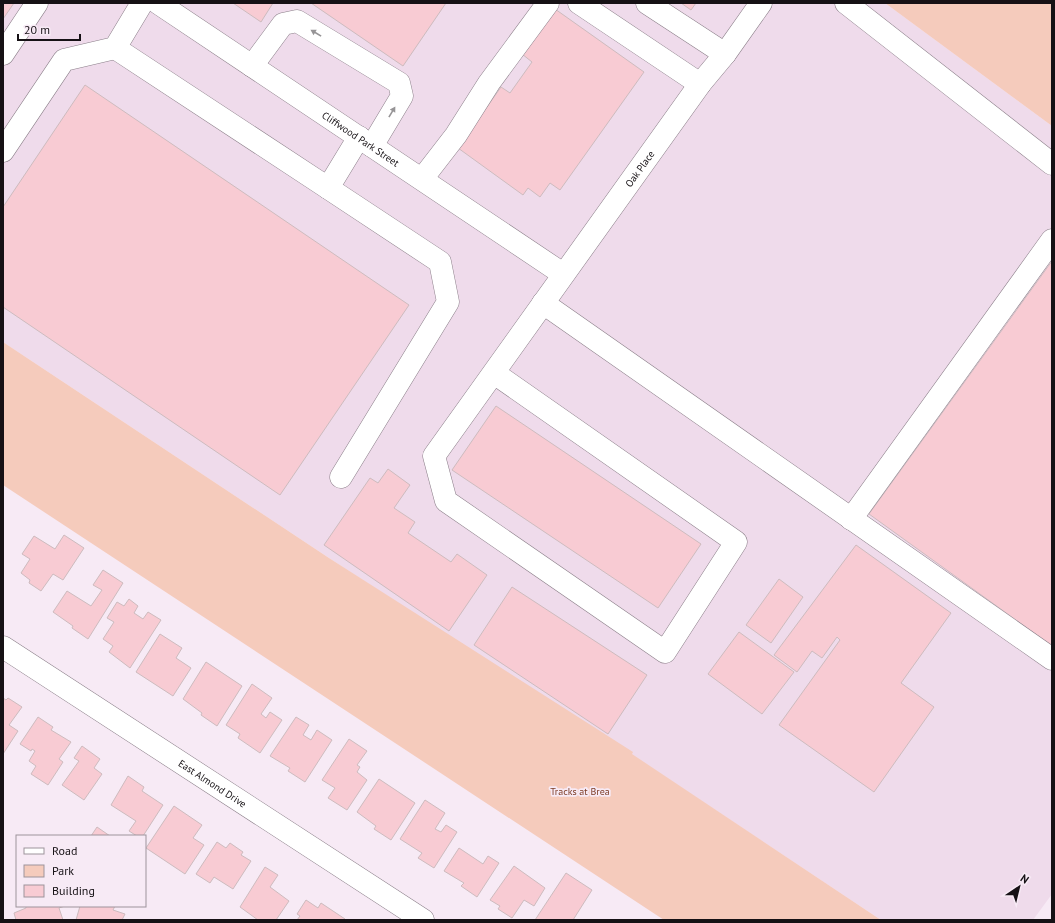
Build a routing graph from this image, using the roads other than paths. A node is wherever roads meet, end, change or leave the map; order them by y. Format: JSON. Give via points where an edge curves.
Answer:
{"nodes":[{"id":1,"x":37,"y":3,"type":"edge"},
{"id":2,"x":142,"y":3,"type":"edge"},
{"id":3,"x":158,"y":3,"type":"edge"},
{"id":4,"x":548,"y":3,"type":"edge"},
{"id":5,"x":578,"y":3,"type":"edge"},
{"id":6,"x":647,"y":3,"type":"edge"},
{"id":7,"x":761,"y":3,"type":"edge"},
{"id":8,"x":846,"y":3,"type":"edge"},
{"id":9,"x":115,"y":48,"type":"junction"},
{"id":10,"x":3,"y":54,"type":"edge"},
{"id":11,"x":725,"y":54,"type":"junction"},
{"id":12,"x":252,"y":66,"type":"junction"},
{"id":13,"x":700,"y":84,"type":"junction"},
{"id":14,"x":366,"y":142,"type":"junction"},
{"id":15,"x":3,"y":151,"type":"edge"},
{"id":16,"x":1052,"y":164,"type":"edge"},
{"id":17,"x":422,"y":179,"type":"junction"},
{"id":18,"x":328,"y":188,"type":"junction"},
{"id":19,"x":1052,"y":240,"type":"edge"},
{"id":20,"x":563,"y":274,"type":"junction"},
{"id":21,"x":543,"y":303,"type":"junction"},
{"id":22,"x":494,"y":373,"type":"junction"},
{"id":23,"x":341,"y":477,"type":"dead end"},
{"id":24,"x":851,"y":519,"type":"junction"},
{"id":25,"x":3,"y":647,"type":"edge"},
{"id":26,"x":1052,"y":659,"type":"edge"},
{"id":27,"x":423,"y":920,"type":"edge"}],
"edges":[{"from":1,"to":10,"type":"street"},
{"from":2,"to":9,"type":"street"},
{"from":3,"to":12,"type":"street","name":"Cliffwood Park Street"},
{"from":4,"to":17,"type":"street","via":[[456,135]]},
{"from":5,"to":13,"type":"street"},
{"from":6,"to":11,"type":"street"},
{"from":7,"to":11,"type":"street","name":"Oak Place"},
{"from":8,"to":16,"type":"street"},
{"from":9,"to":15,"type":"street","via":[[64,60]]},
{"from":9,"to":18,"type":"street"},
{"from":11,"to":13,"type":"street","name":"Oak Place"},
{"from":12,"to":14,"type":"street","name":"Cliffwood Park Street"},
{"from":14,"to":12,"type":"street","one_way":true,"via":[[402,96],[400,83],[297,21],[282,24]]},
{"from":13,"to":20,"type":"street","name":"Oak Place"},
{"from":14,"to":17,"type":"street","name":"Cliffwood Park Street"},
{"from":14,"to":18,"type":"street"},
{"from":17,"to":20,"type":"street","name":"Cliffwood Park Street"},
{"from":18,"to":23,"type":"street","via":[[440,262],[448,302]]},
{"from":19,"to":24,"type":"street"},
{"from":20,"to":21,"type":"street","name":"Oak Place"},
{"from":21,"to":22,"type":"street","name":"Oak Place"},
{"from":21,"to":24,"type":"street"},
{"from":22,"to":22,"type":"street","name":"Oak Place","via":[[434,456],[446,501],[665,652],[736,542]]},
{"from":24,"to":26,"type":"street"},
{"from":25,"to":27,"type":"street","name":"East Almond Drive"}]}
